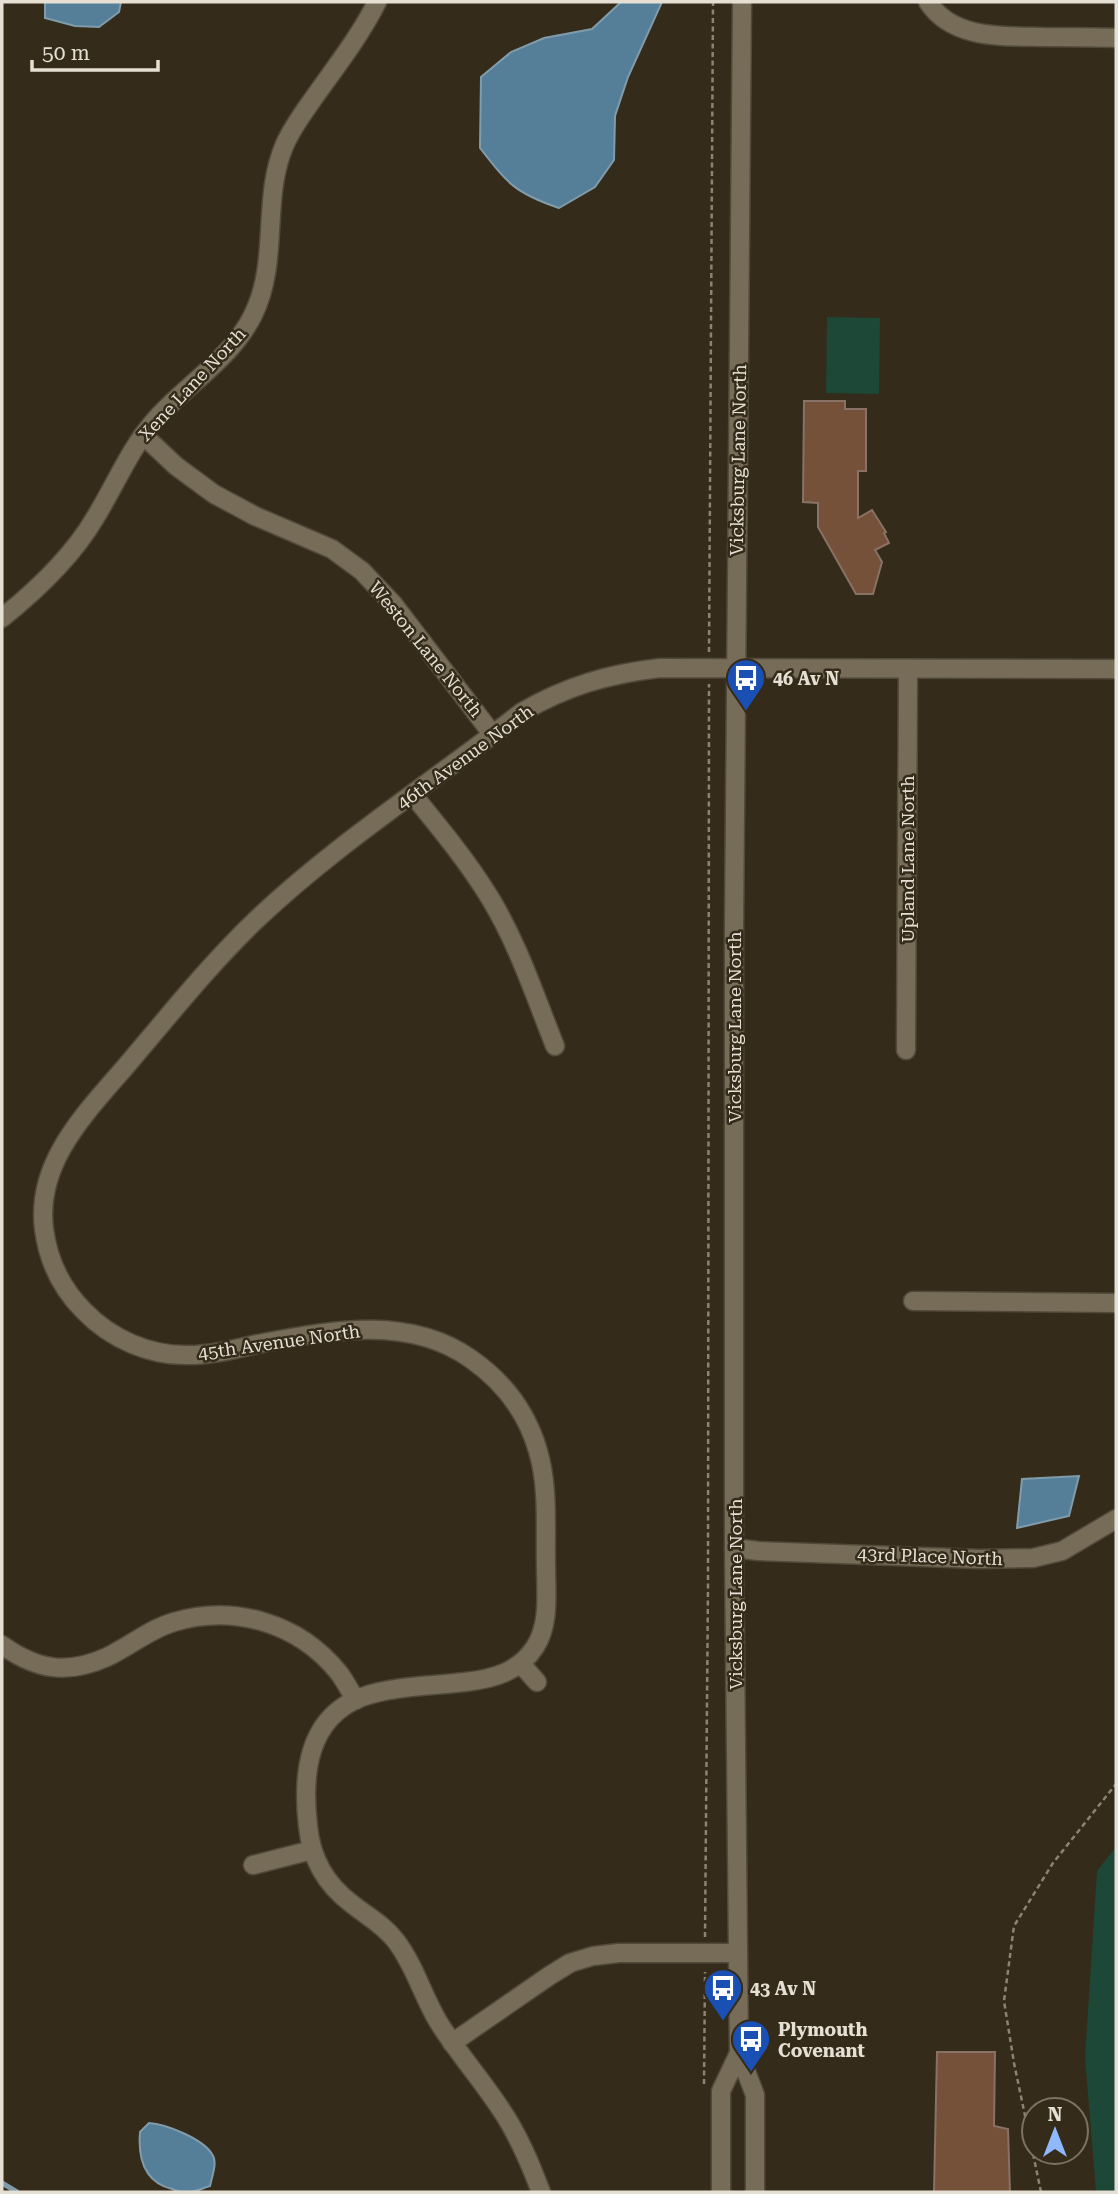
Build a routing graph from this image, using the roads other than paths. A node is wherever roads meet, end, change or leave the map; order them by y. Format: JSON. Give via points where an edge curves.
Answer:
{"nodes":[{"id":1,"x":742,"y":2,"type":"edge"},
{"id":2,"x":372,"y":4,"type":"edge"},
{"id":3,"x":930,"y":5,"type":"edge"},
{"id":4,"x":1116,"y":38,"type":"edge"},
{"id":5,"x":143,"y":435,"type":"junction"},
{"id":6,"x":2,"y":618,"type":"edge"},
{"id":7,"x":736,"y":668,"type":"junction"},
{"id":8,"x":908,"y":669,"type":"junction"},
{"id":9,"x":1116,"y":669,"type":"edge"},
{"id":10,"x":493,"y":735,"type":"junction"},
{"id":11,"x":413,"y":794,"type":"junction"},
{"id":12,"x":555,"y":1046,"type":"dead end"},
{"id":13,"x":906,"y":1050,"type":"dead end"},
{"id":14,"x":49,"y":1255,"type":"joint"},
{"id":15,"x":913,"y":1301,"type":"dead end"},
{"id":16,"x":1116,"y":1303,"type":"edge"},
{"id":17,"x":1116,"y":1519,"type":"edge"},
{"id":18,"x":734,"y":1548,"type":"junction"},
{"id":19,"x":2,"y":1645,"type":"edge"},
{"id":20,"x":521,"y":1664,"type":"junction"},
{"id":21,"x":537,"y":1682,"type":"dead end"},
{"id":22,"x":356,"y":1700,"type":"junction"},
{"id":23,"x":312,"y":1850,"type":"junction"},
{"id":24,"x":253,"y":1865,"type":"dead end"},
{"id":25,"x":738,"y":1953,"type":"junction"},
{"id":26,"x":453,"y":2043,"type":"junction"},
{"id":27,"x":739,"y":2053,"type":"junction"},
{"id":28,"x":541,"y":2192,"type":"edge"},
{"id":29,"x":721,"y":2192,"type":"edge"},
{"id":30,"x":755,"y":2192,"type":"edge"}],
"edges":[{"from":1,"to":7,"type":"street","name":"Vicksburg Lane North"},
{"from":2,"to":5,"type":"street","name":"Xene Lane North","via":[[285,144],[273,191],[264,287],[253,315],[232,346]]},
{"from":3,"to":4,"type":"street","via":[[969,32]]},
{"from":5,"to":6,"type":"street","name":"Xene Lane North","via":[[70,553]]},
{"from":5,"to":10,"type":"street","name":"Weston Lane North","via":[[214,494],[332,548],[362,571],[394,605]]},
{"from":7,"to":8,"type":"street","name":"46th Avenue North"},
{"from":7,"to":10,"type":"street","name":"46th Avenue North","via":[[660,668],[589,681],[554,694]]},
{"from":7,"to":18,"type":"street","name":"Vicksburg Lane North"},
{"from":8,"to":9,"type":"street","name":"46th Avenue North"},
{"from":8,"to":13,"type":"street","name":"Upland Lane North"},
{"from":10,"to":11,"type":"street","name":"46th Avenue North"},
{"from":11,"to":12,"type":"street","via":[[490,899],[516,948]]},
{"from":11,"to":14,"type":"street","name":"46th Avenue North","via":[[255,921],[202,976],[73,1129],[55,1159],[45,1193],[43,1224]]},
{"from":14,"to":20,"type":"street","name":"45th Avenue North","via":[[79,1307],[126,1342],[155,1352],[215,1353],[344,1329],[404,1332],[456,1348],[484,1369],[510,1394],[528,1424],[540,1457],[545,1493],[543,1628]]},
{"from":15,"to":16,"type":"street"},
{"from":17,"to":18,"type":"street","name":"43rd Place North","via":[[1062,1551],[1033,1558]]},
{"from":18,"to":25,"type":"street","name":"Vicksburg Lane North"},
{"from":19,"to":22,"type":"street","via":[[39,1666],[63,1668],[108,1656],[173,1622],[233,1615],[293,1633],[339,1673]]},
{"from":20,"to":21,"type":"street"},
{"from":20,"to":22,"type":"street","via":[[483,1680],[385,1691]]},
{"from":22,"to":23,"type":"street","via":[[320,1731],[309,1755],[306,1781]]},
{"from":23,"to":24,"type":"street"},
{"from":23,"to":26,"type":"street","via":[[336,1892],[394,1937]]},
{"from":25,"to":26,"type":"street","via":[[619,1953],[570,1963]]},
{"from":25,"to":27,"type":"street","name":"Vicksburg Lane North"},
{"from":26,"to":28,"type":"street","via":[[502,2111]]},
{"from":27,"to":29,"type":"street","name":"Vicksburg Lane North","via":[[721,2091]]},
{"from":27,"to":30,"type":"street","name":"Vicksburg Lane North","via":[[755,2095]]}]}
